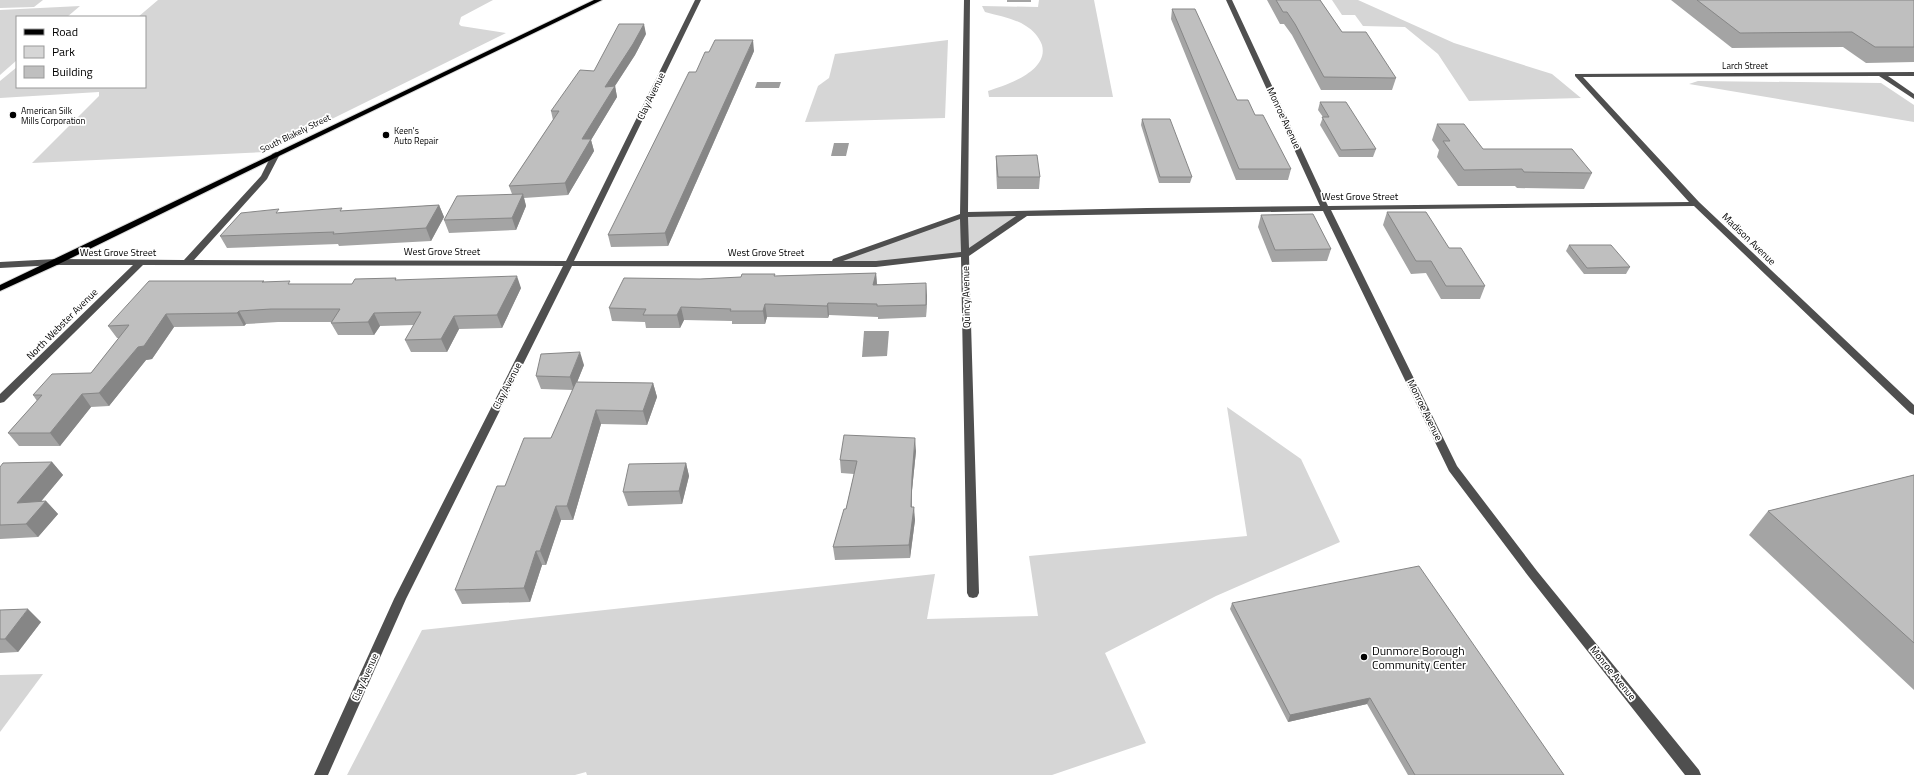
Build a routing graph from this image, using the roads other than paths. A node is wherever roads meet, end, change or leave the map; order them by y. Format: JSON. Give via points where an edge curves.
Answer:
{"nodes":[{"id":1,"x":599,"y":0,"type":"edge"},
{"id":2,"x":698,"y":0,"type":"edge"},
{"id":3,"x":967,"y":0,"type":"edge"},
{"id":4,"x":1229,"y":0,"type":"edge"},
{"id":5,"x":1880,"y":74,"type":"junction"},
{"id":6,"x":1914,"y":74,"type":"edge"},
{"id":7,"x":1577,"y":75,"type":"joint"},
{"id":8,"x":1914,"y":97,"type":"edge"},
{"id":9,"x":276,"y":154,"type":"junction"},
{"id":10,"x":1696,"y":204,"type":"junction"},
{"id":11,"x":1325,"y":207,"type":"junction"},
{"id":12,"x":1024,"y":214,"type":"junction"},
{"id":13,"x":964,"y":216,"type":"junction"},
{"id":14,"x":966,"y":254,"type":"junction"},
{"id":15,"x":56,"y":262,"type":"junction"},
{"id":16,"x":186,"y":263,"type":"junction"},
{"id":17,"x":569,"y":263,"type":"junction"},
{"id":18,"x":139,"y":264,"type":"junction"},
{"id":19,"x":829,"y":264,"type":"junction"},
{"id":20,"x":0,"y":265,"type":"edge"},
{"id":21,"x":0,"y":288,"type":"edge"},
{"id":22,"x":0,"y":400,"type":"edge"},
{"id":23,"x":1914,"y":412,"type":"edge"},
{"id":24,"x":973,"y":593,"type":"dead end"},
{"id":25,"x":321,"y":775,"type":"edge"},
{"id":26,"x":1694,"y":775,"type":"edge"}],
"edges":[{"from":1,"to":9,"type":"main road","name":"South Blakely Street"},
{"from":2,"to":17,"type":"street","name":"Clay Avenue"},
{"from":3,"to":13,"type":"street","name":"Quincy Avenue"},
{"from":4,"to":11,"type":"street","name":"Monroe Avenue"},
{"from":5,"to":6,"type":"street","name":"Larch Street"},
{"from":5,"to":7,"type":"street","name":"Larch Street"},
{"from":5,"to":8,"type":"street"},
{"from":7,"to":10,"type":"street","name":"Madison Avenue"},
{"from":9,"to":15,"type":"main road","name":"South Blakely Street"},
{"from":9,"to":16,"type":"street","via":[[264,177]]},
{"from":10,"to":11,"type":"street","name":"West Grove Street"},
{"from":10,"to":23,"type":"street","name":"Madison Avenue"},
{"from":11,"to":12,"type":"street","name":"West Grove Street"},
{"from":11,"to":26,"type":"street","name":"Monroe Avenue","via":[[1453,468],[1533,574]]},
{"from":12,"to":13,"type":"street","name":"West Grove Street"},
{"from":12,"to":14,"type":"street","name":"West Grove Street"},
{"from":13,"to":14,"type":"street","name":"Quincy Avenue"},
{"from":13,"to":19,"type":"street","name":"West Grove Street"},
{"from":14,"to":19,"type":"street","name":"West Grove Street","via":[[876,264]]},
{"from":14,"to":24,"type":"street","name":"Quincy Avenue"},
{"from":15,"to":18,"type":"street","name":"West Grove Street"},
{"from":15,"to":20,"type":"street","name":"West Grove Street"},
{"from":15,"to":21,"type":"main road","name":"South Blakely Street"},
{"from":16,"to":17,"type":"street","name":"West Grove Street"},
{"from":16,"to":18,"type":"street","name":"West Grove Street"},
{"from":17,"to":19,"type":"street","name":"West Grove Street"},
{"from":17,"to":25,"type":"street","name":"Clay Avenue","via":[[400,599]]},
{"from":18,"to":22,"type":"street","name":"North Webster Avenue"}]}
